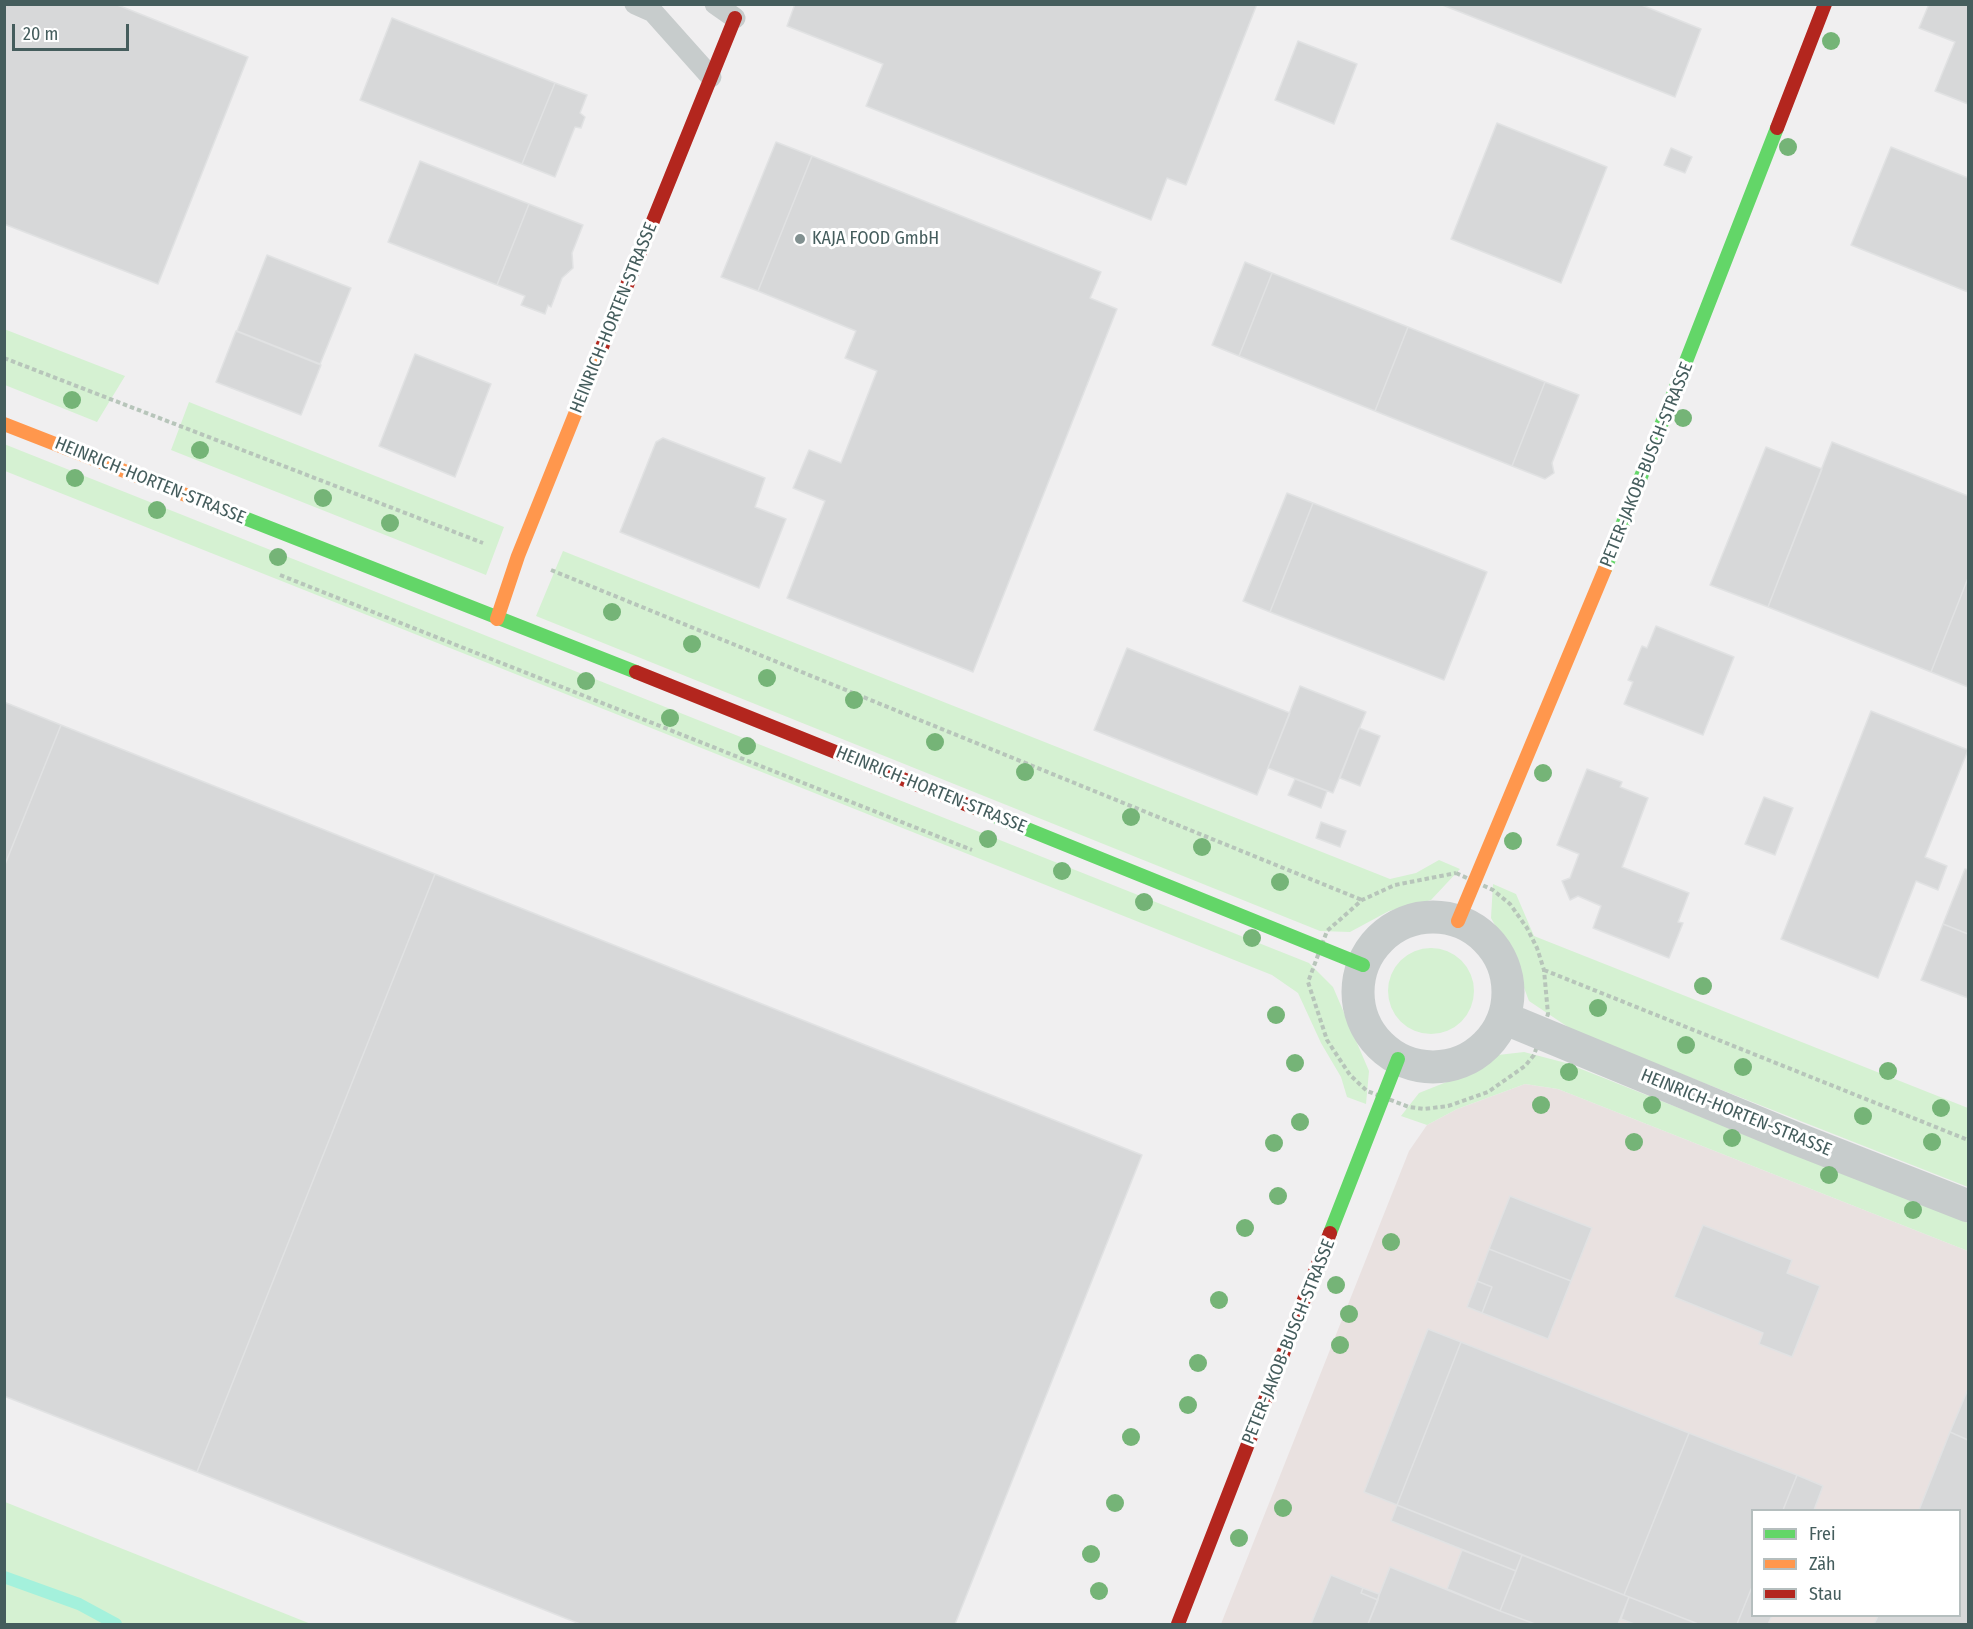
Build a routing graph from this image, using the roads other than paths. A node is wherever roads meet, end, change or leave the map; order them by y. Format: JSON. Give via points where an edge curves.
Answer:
{"nodes":[{"id":1,"x":635,"y":4,"type":"edge"},
{"id":2,"x":715,"y":4,"type":"edge"},
{"id":3,"x":1825,"y":4,"type":"edge"},
{"id":4,"x":735,"y":18,"type":"joint"},
{"id":5,"x":711,"y":77,"type":"junction"},
{"id":6,"x":4,"y":424,"type":"edge"},
{"id":7,"x":497,"y":619,"type":"junction"},
{"id":8,"x":1458,"y":921,"type":"junction"},
{"id":9,"x":1363,"y":965,"type":"junction"},
{"id":10,"x":1504,"y":1018,"type":"junction"},
{"id":11,"x":1398,"y":1059,"type":"junction"},
{"id":12,"x":1968,"y":1206,"type":"edge"},
{"id":13,"x":1178,"y":1624,"type":"edge"}],
"edges":[{"from":1,"to":5,"type":"lane","via":[[654,12]]},
{"from":2,"to":4,"type":"lane"},
{"from":3,"to":8,"type":"street","name":"PETER-JAKOB-BUSCH-STRASSE","via":[[1697,339]]},
{"from":4,"to":5,"type":"street","name":"HEINRICH-HORTEN-STRASSE"},
{"from":5,"to":7,"type":"street","name":"HEINRICH-HORTEN-STRASSE","via":[[518,556]]},
{"from":6,"to":7,"type":"street","name":"HEINRICH-HORTEN-STRASSE"},
{"from":7,"to":9,"type":"street","name":"HEINRICH-HORTEN-STRASSE"},
{"from":8,"to":9,"type":"street","via":[[1435,917],[1413,920],[1392,929],[1374,945]]},
{"from":8,"to":10,"type":"street","via":[[1478,932],[1495,949],[1505,971],[1509,994]]},
{"from":9,"to":11,"type":"street","via":[[1358,986],[1360,1008],[1368,1029]]},
{"from":10,"to":11,"type":"street","via":[[1479,1052],[1460,1062],[1440,1067],[1419,1066]]},
{"from":10,"to":12,"type":"street","name":"HEINRICH-HORTEN-STRASSE"},
{"from":11,"to":13,"type":"street","name":"PETER-JAKOB-BUSCH-STRASSE"}]}
